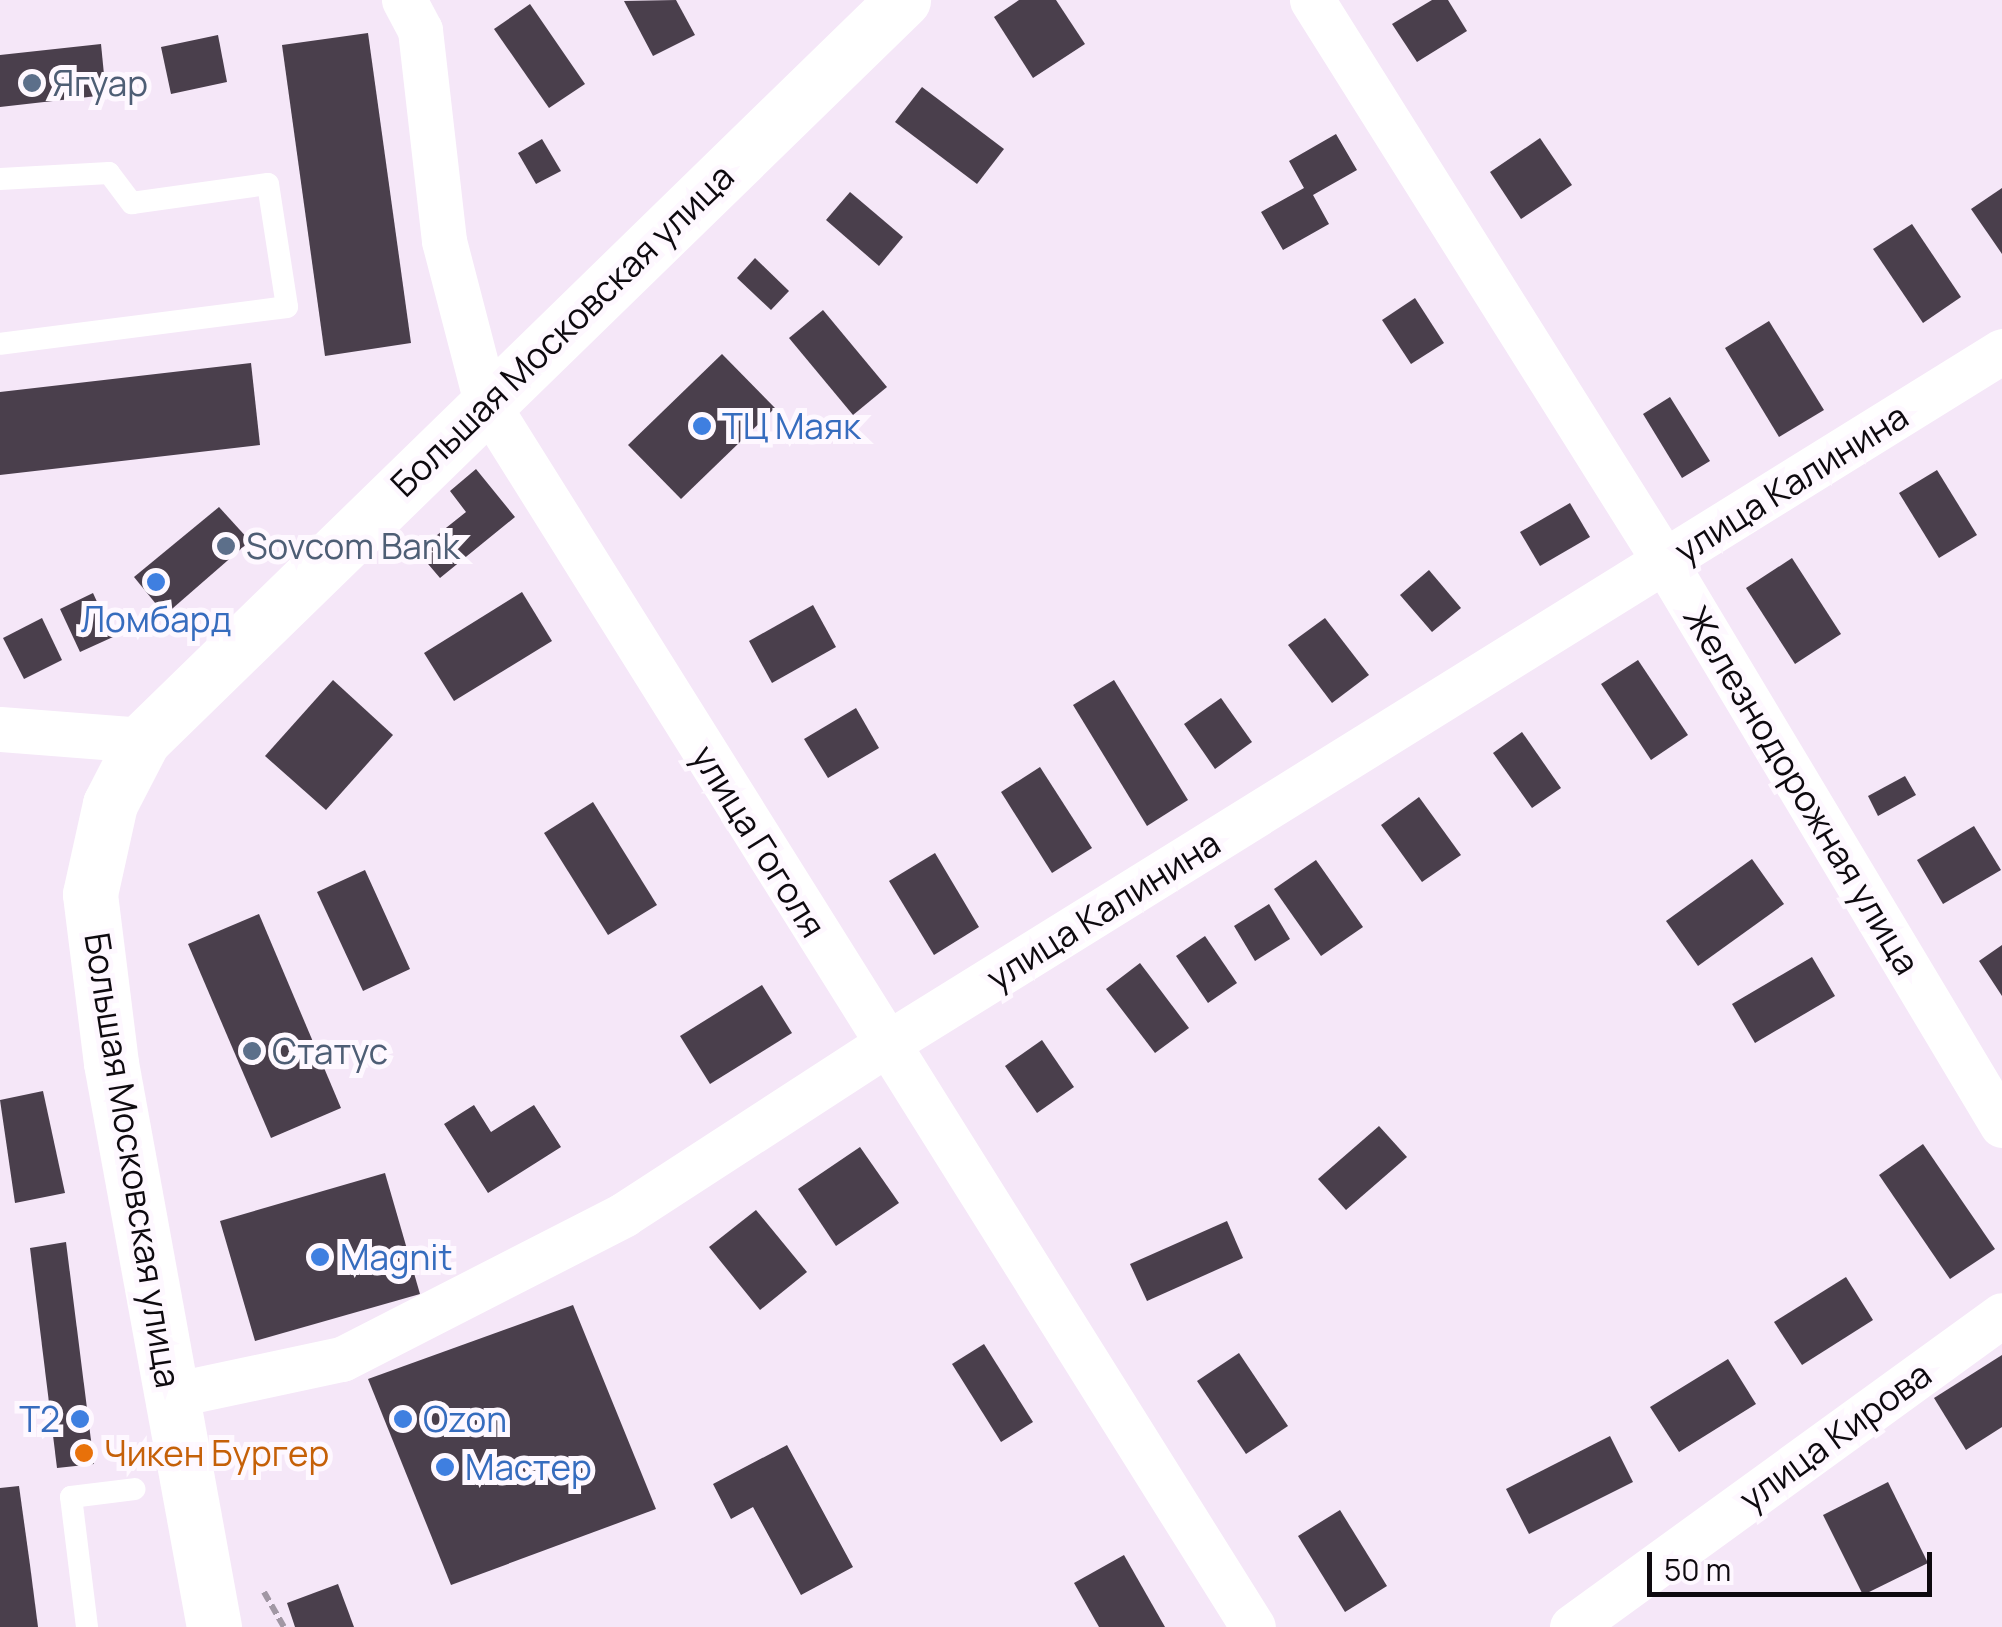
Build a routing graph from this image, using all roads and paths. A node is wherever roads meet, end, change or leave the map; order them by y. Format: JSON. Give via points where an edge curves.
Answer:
{"nodes":[{"id":1,"x":404,"y":0,"type":"edge"},
{"id":2,"x":903,"y":0,"type":"edge"},
{"id":3,"x":1312,"y":0,"type":"edge"},
{"id":4,"x":0,"y":179,"type":"edge"},
{"id":5,"x":0,"y":344,"type":"edge"},
{"id":6,"x":2002,"y":351,"type":"edge"},
{"id":7,"x":486,"y":402,"type":"junction"},
{"id":8,"x":1666,"y":562,"type":"junction"},
{"id":9,"x":0,"y":729,"type":"edge"},
{"id":10,"x":143,"y":740,"type":"junction"},
{"id":11,"x":885,"y":1045,"type":"junction"},
{"id":12,"x":2002,"y":1125,"type":"edge"},
{"id":13,"x":2002,"y":1314,"type":"edge"},
{"id":14,"x":172,"y":1395,"type":"junction"},
{"id":15,"x":135,"y":1489,"type":"dead end"},
{"id":16,"x":264,"y":1592,"type":"dead end"},
{"id":17,"x":87,"y":1627,"type":"edge"},
{"id":18,"x":214,"y":1627,"type":"edge"},
{"id":19,"x":284,"y":1627,"type":"edge"},
{"id":20,"x":1253,"y":1627,"type":"edge"},
{"id":21,"x":1572,"y":1627,"type":"edge"}],
"edges":[{"from":1,"to":7,"type":"street","name":"улица Гоголя","via":[[420,30],[444,241]]},
{"from":2,"to":7,"type":"main road","name":"Большая Московская улица"},
{"from":3,"to":8,"type":"street","name":"Железнодорожная улица"},
{"from":4,"to":5,"type":"lane","via":[[110,173],[132,202],[268,184],[287,307]]},
{"from":6,"to":8,"type":"street","name":"улица Калинина"},
{"from":7,"to":10,"type":"main road","name":"Большая Московская улица"},
{"from":7,"to":11,"type":"street","name":"улица Гоголя"},
{"from":8,"to":11,"type":"street","name":"улица Калинина"},
{"from":8,"to":12,"type":"street","name":"Железнодорожная улица"},
{"from":9,"to":10,"type":"street"},
{"from":10,"to":14,"type":"main road","name":"Большая Московская улица","via":[[110,804],[90,894],[111,1063]]},
{"from":11,"to":14,"type":"street","name":"улица Калинина","via":[[624,1215],[342,1359]]},
{"from":11,"to":20,"type":"street","name":"улица Гоголя"},
{"from":13,"to":21,"type":"street","name":"улица Кирова"},
{"from":14,"to":18,"type":"main road","name":"Большая Московская улица"},
{"from":15,"to":17,"type":"lane","via":[[72,1497]]},
{"from":16,"to":19,"type":"path"}]}
